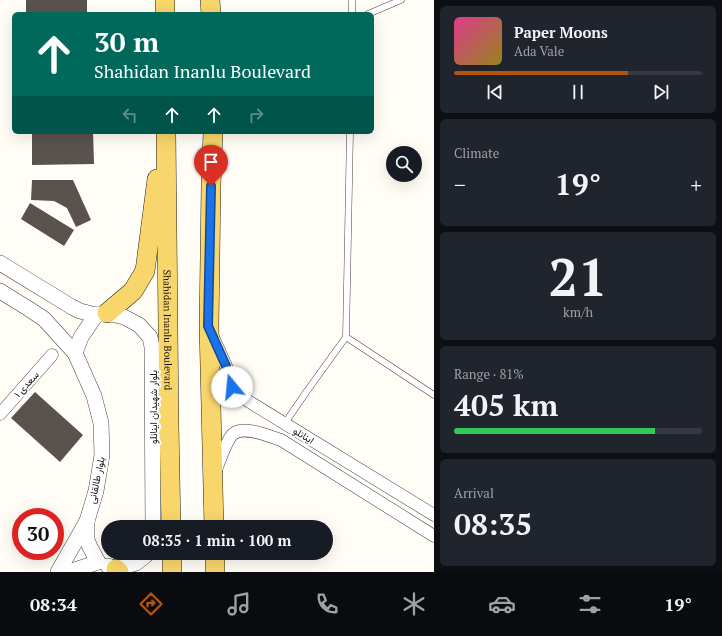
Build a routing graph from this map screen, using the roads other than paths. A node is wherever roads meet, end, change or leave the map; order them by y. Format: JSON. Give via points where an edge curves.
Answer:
{"nodes":[{"id":1,"x":165,"y":0,"type":"edge"},
{"id":2,"x":210,"y":0,"type":"edge"},
{"id":3,"x":352,"y":0,"type":"edge"},
{"id":4,"x":401,"y":0,"type":"edge"},
{"id":5,"x":165,"y":12,"type":"edge"},
{"id":6,"x":211,"y":12,"type":"edge"},
{"id":7,"x":352,"y":12,"type":"edge"},
{"id":8,"x":373,"y":12,"type":"edge"},
{"id":9,"x":162,"y":134,"type":"edge"},
{"id":10,"x":166,"y":134,"type":"edge"},
{"id":11,"x":214,"y":134,"type":"edge"},
{"id":12,"x":350,"y":134,"type":"edge"},
{"id":13,"x":0,"y":263,"type":"edge"},
{"id":14,"x":0,"y":291,"type":"edge"},
{"id":15,"x":102,"y":314,"type":"junction"},
{"id":16,"x":208,"y":326,"type":"junction"},
{"id":17,"x":346,"y":337,"type":"junction"},
{"id":18,"x":75,"y":353,"type":"junction"},
{"id":19,"x":52,"y":355,"type":"dead end"},
{"id":20,"x":434,"y":395,"type":"edge"},
{"id":21,"x":0,"y":414,"type":"edge"},
{"id":22,"x":285,"y":423,"type":"junction"},
{"id":23,"x":213,"y":476,"type":"junction"},
{"id":24,"x":434,"y":515,"type":"edge"},
{"id":25,"x":153,"y":520,"type":"edge"},
{"id":26,"x":171,"y":520,"type":"edge"},
{"id":27,"x":214,"y":520,"type":"edge"},
{"id":28,"x":87,"y":521,"type":"junction"},
{"id":29,"x":434,"y":536,"type":"edge"},
{"id":30,"x":140,"y":560,"type":"edge"},
{"id":31,"x":172,"y":560,"type":"edge"},
{"id":32,"x":214,"y":560,"type":"edge"},
{"id":33,"x":98,"y":562,"type":"junction"},
{"id":34,"x":118,"y":571,"type":"edge"},
{"id":35,"x":58,"y":572,"type":"edge"},
{"id":36,"x":69,"y":572,"type":"edge"},
{"id":37,"x":172,"y":572,"type":"edge"},
{"id":38,"x":215,"y":572,"type":"edge"}],
"edges":[{"from":1,"to":5,"type":"main road"},
{"from":2,"to":6,"type":"main road"},
{"from":3,"to":7,"type":"lane"},
{"from":4,"to":8,"type":"lane"},
{"from":9,"to":15,"type":"main road","via":[[145,271],[133,291]]},
{"from":10,"to":26,"type":"main road","name":"Shahidan Inanlu Boulevard"},
{"from":11,"to":16,"type":"main road"},
{"from":12,"to":17,"type":"lane"},
{"from":13,"to":15,"type":"street","name":"بلوار شهیدان اینانلو","via":[[72,308]]},
{"from":14,"to":18,"type":"street","name":"بلوار طالقانی","via":[[44,319]]},
{"from":15,"to":18,"type":"street","via":[[81,337]]},
{"from":15,"to":25,"type":"street","name":"بلوار شهیدان اینانلو","via":[[124,317],[139,325],[150,337]]},
{"from":16,"to":22,"type":"street","name":"اینانلو","via":[[226,366],[232,387],[248,401]]},
{"from":16,"to":23,"type":"main road"},
{"from":17,"to":20,"type":"lane"},
{"from":17,"to":22,"type":"lane"},
{"from":18,"to":28,"type":"street","name":"بلوار طالقانی","via":[[94,396],[101,423],[102,455],[96,491]]},
{"from":19,"to":21,"type":"street","name":"سعدی ۱"},
{"from":22,"to":24,"type":"street","name":"اینانلو"},
{"from":23,"to":27,"type":"main road"},
{"from":23,"to":29,"type":"street","via":[[233,433],[254,431],[281,440]]},
{"from":28,"to":33,"type":"street","name":"بلوار طالقانی","via":[[87,540]]},
{"from":28,"to":35,"type":"street"},
{"from":30,"to":34,"type":"street"},
{"from":31,"to":37,"type":"main road"},
{"from":32,"to":38,"type":"main road"},
{"from":33,"to":34,"type":"street"},
{"from":33,"to":36,"type":"street"}]}
